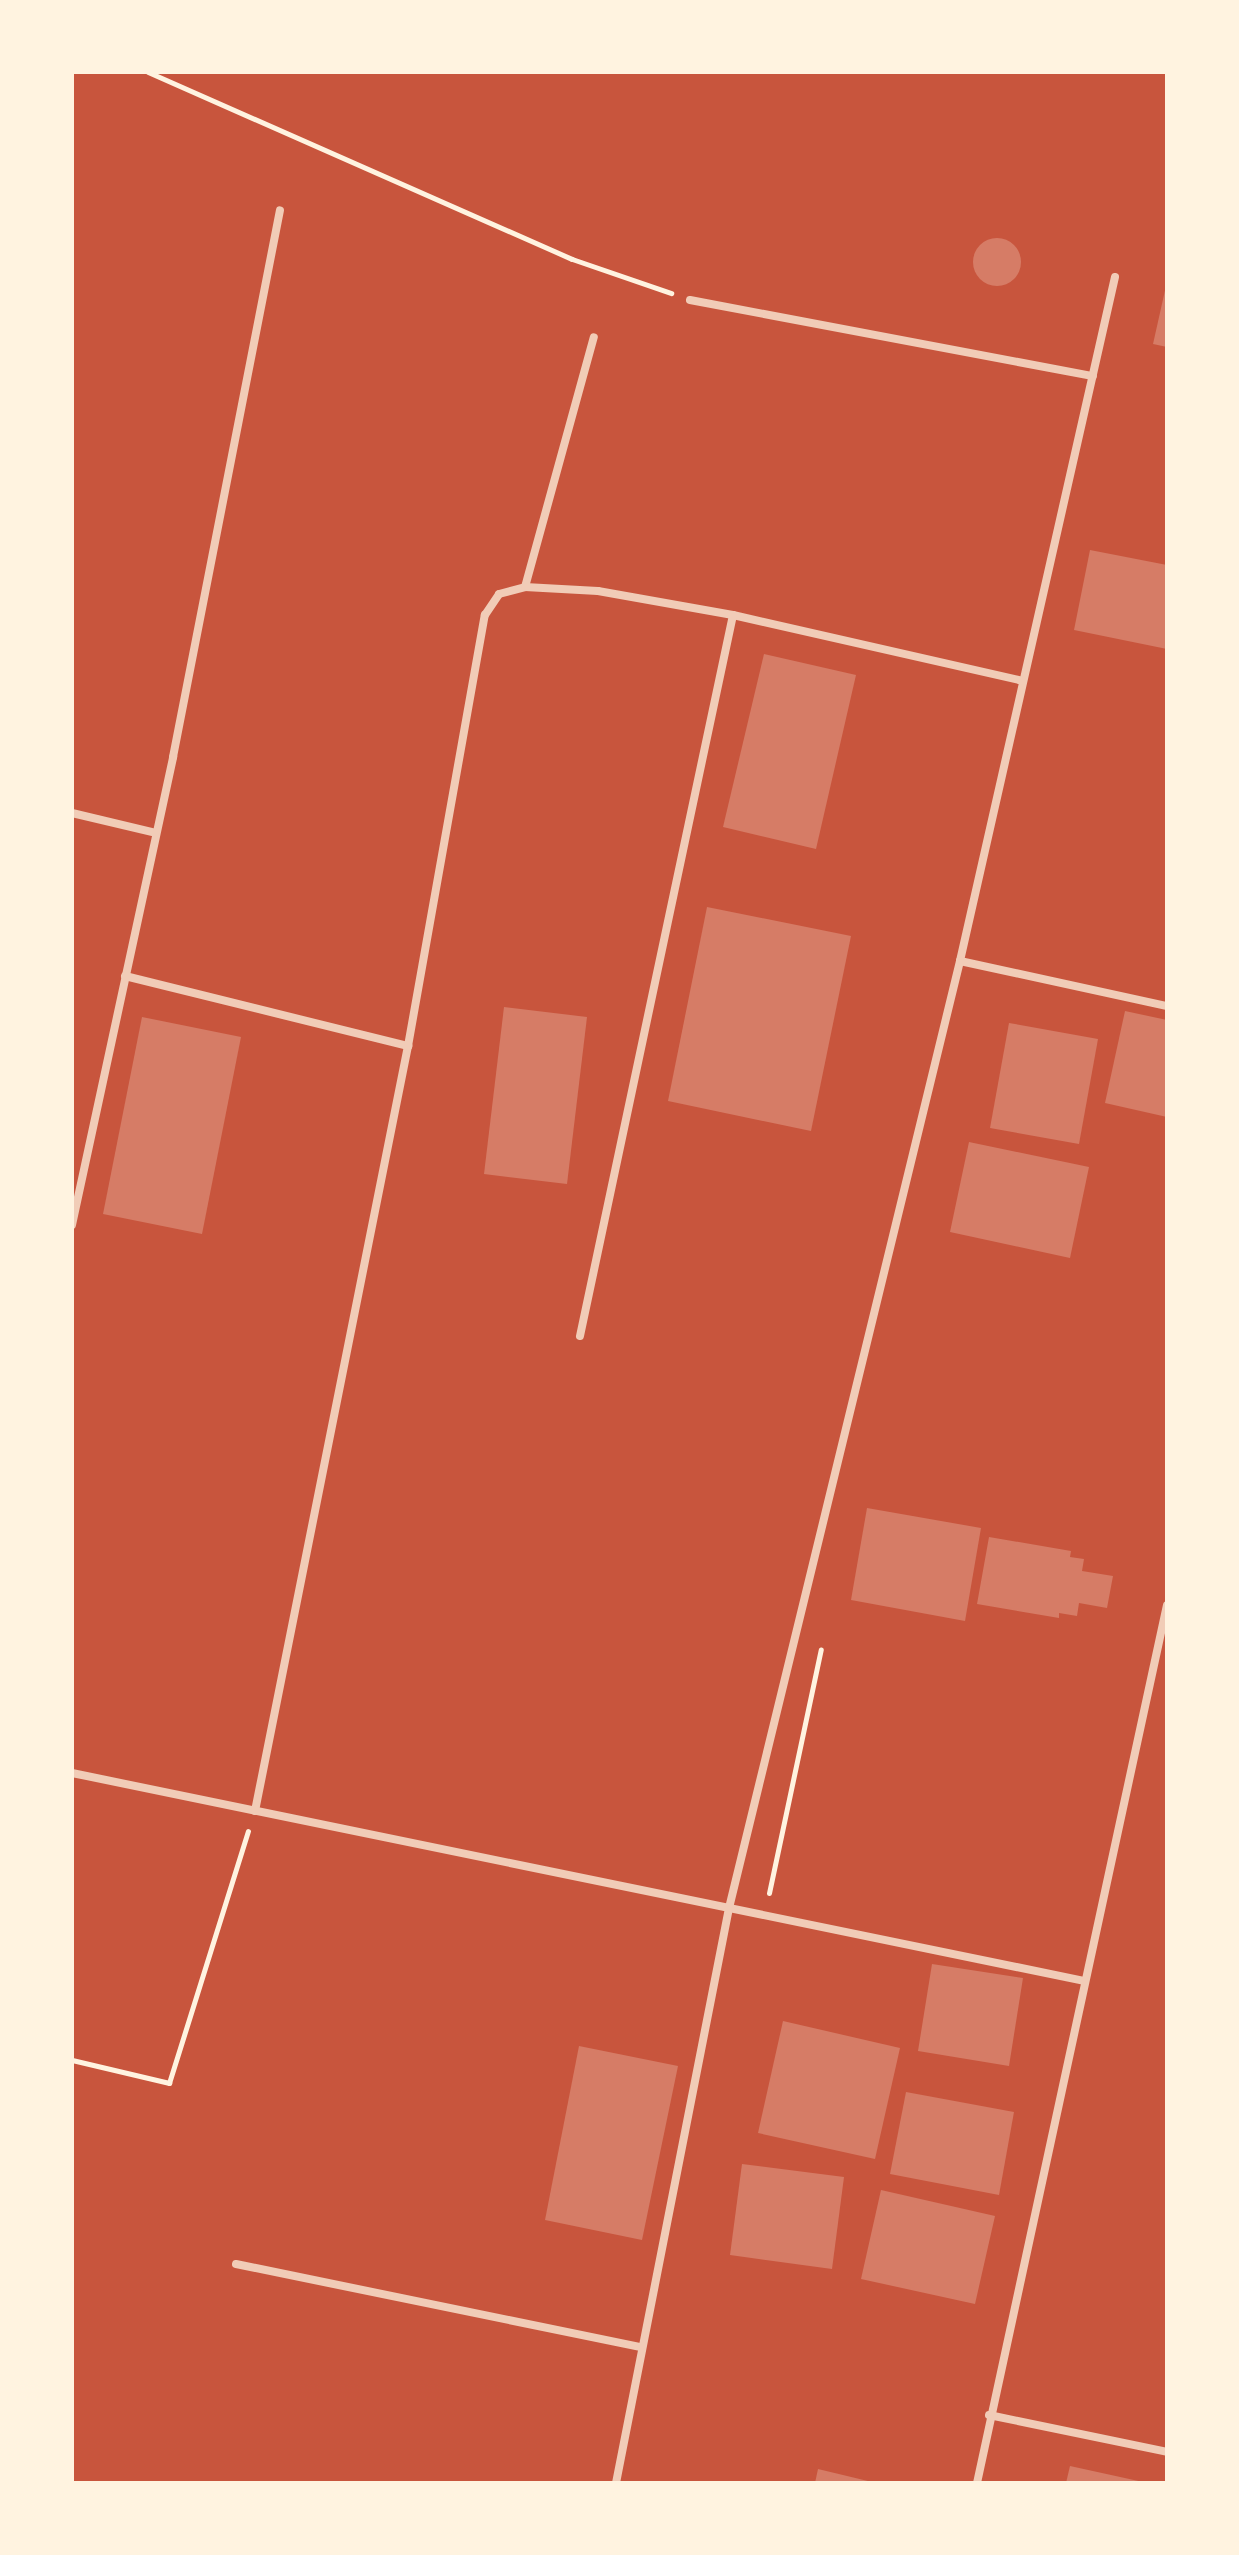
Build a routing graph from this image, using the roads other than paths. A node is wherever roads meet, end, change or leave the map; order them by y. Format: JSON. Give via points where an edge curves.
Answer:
{"nodes":[{"id":1,"x":280,"y":210,"type":"dead end"},
{"id":2,"x":1115,"y":277,"type":"dead end"},
{"id":3,"x":690,"y":300,"type":"road end"},
{"id":4,"x":594,"y":337,"type":"dead end"},
{"id":5,"x":1093,"y":376,"type":"junction"},
{"id":6,"x":525,"y":587,"type":"junction"},
{"id":7,"x":733,"y":615,"type":"junction"},
{"id":8,"x":1023,"y":681,"type":"junction"},
{"id":9,"x":72,"y":813,"type":"edge"},
{"id":10,"x":156,"y":833,"type":"junction"},
{"id":11,"x":960,"y":961,"type":"junction"},
{"id":12,"x":125,"y":976,"type":"junction"},
{"id":13,"x":1167,"y":1006,"type":"edge"},
{"id":14,"x":408,"y":1046,"type":"junction"},
{"id":15,"x":72,"y":1225,"type":"edge"},
{"id":16,"x":580,"y":1336,"type":"dead end"},
{"id":17,"x":1167,"y":1605,"type":"edge"},
{"id":18,"x":72,"y":1773,"type":"edge"},
{"id":19,"x":255,"y":1811,"type":"junction"},
{"id":20,"x":729,"y":1908,"type":"junction"},
{"id":21,"x":1084,"y":1981,"type":"junction"},
{"id":22,"x":236,"y":2264,"type":"dead end"},
{"id":23,"x":640,"y":2347,"type":"junction"},
{"id":24,"x":989,"y":2415,"type":"junction"},
{"id":25,"x":1167,"y":2452,"type":"edge"},
{"id":26,"x":616,"y":2483,"type":"edge"},
{"id":27,"x":977,"y":2483,"type":"edge"}],
"edges":[{"from":1,"to":10,"type":"street"},
{"from":2,"to":5,"type":"street"},
{"from":3,"to":5,"type":"street"},
{"from":4,"to":6,"type":"street"},
{"from":5,"to":8,"type":"street"},
{"from":6,"to":7,"type":"street","via":[[598,591]]},
{"from":6,"to":14,"type":"street","via":[[499,594],[485,615]]},
{"from":7,"to":8,"type":"street"},
{"from":7,"to":16,"type":"street"},
{"from":8,"to":11,"type":"street"},
{"from":9,"to":10,"type":"street"},
{"from":10,"to":12,"type":"street"},
{"from":11,"to":13,"type":"street"},
{"from":11,"to":20,"type":"street"},
{"from":12,"to":14,"type":"street"},
{"from":12,"to":15,"type":"street"},
{"from":14,"to":19,"type":"street"},
{"from":17,"to":21,"type":"street"},
{"from":18,"to":19,"type":"street"},
{"from":19,"to":20,"type":"street"},
{"from":20,"to":21,"type":"street"},
{"from":20,"to":23,"type":"street"},
{"from":21,"to":24,"type":"street"},
{"from":22,"to":23,"type":"street"},
{"from":23,"to":26,"type":"street"},
{"from":24,"to":25,"type":"street"},
{"from":24,"to":27,"type":"street"}]}
